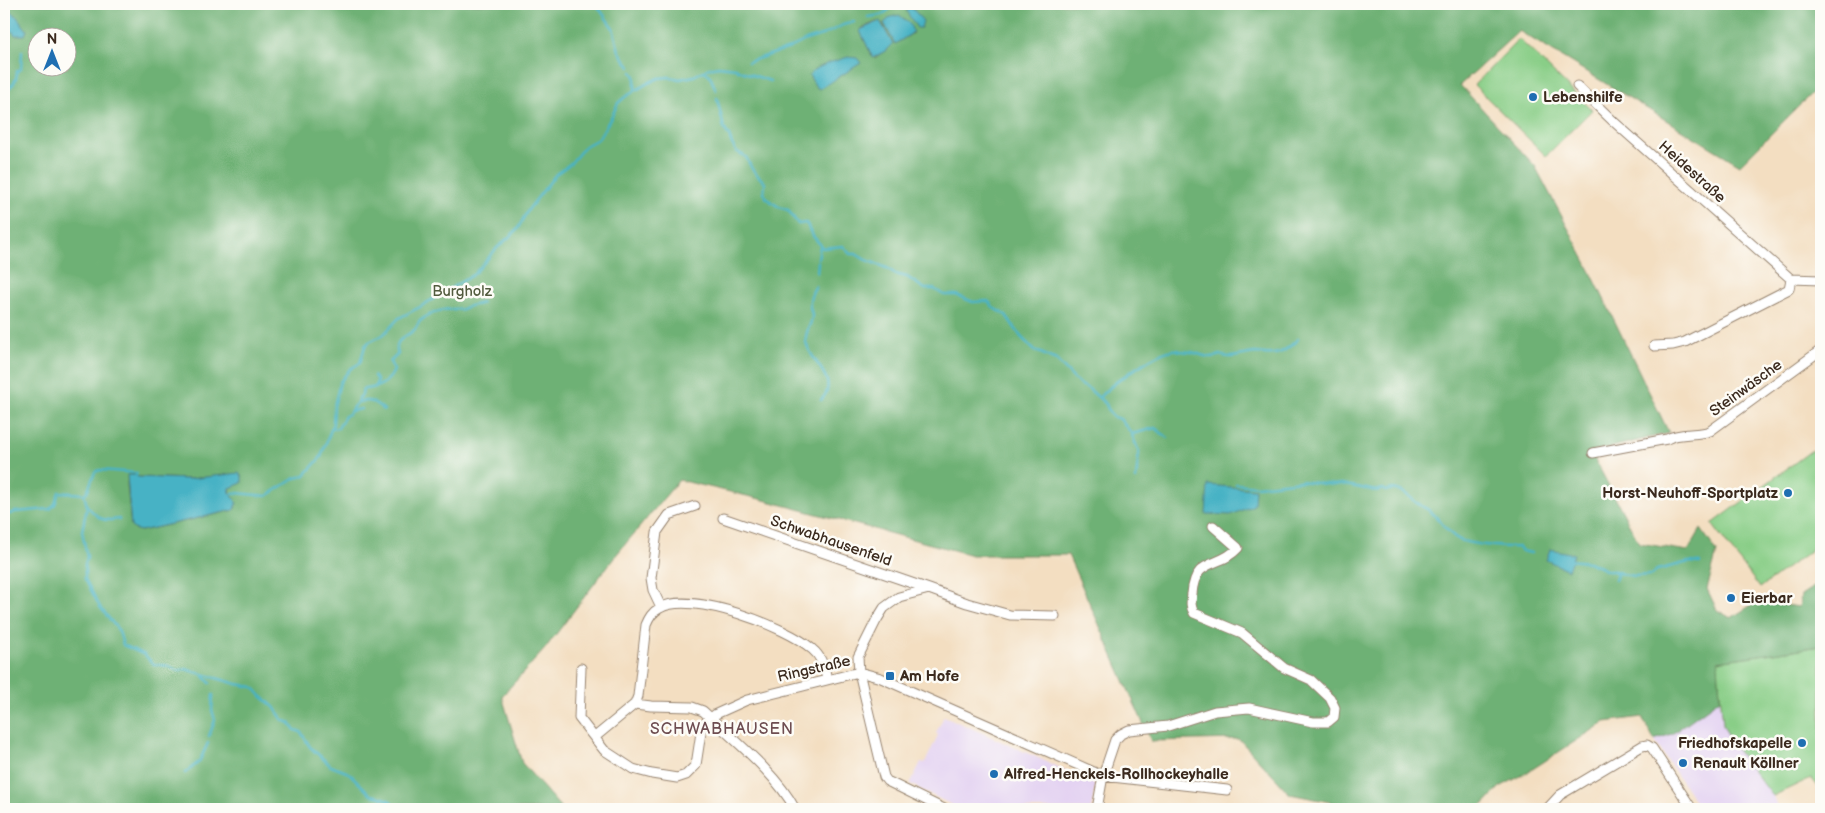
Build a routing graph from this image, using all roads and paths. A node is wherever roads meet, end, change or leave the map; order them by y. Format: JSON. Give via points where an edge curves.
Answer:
{"nodes":[{"id":1,"x":1577,"y":86,"type":"dead end"},
{"id":2,"x":1790,"y":279,"type":"junction"},
{"id":3,"x":1821,"y":280,"type":"edge"},
{"id":4,"x":1654,"y":346,"type":"dead end"},
{"id":5,"x":1821,"y":350,"type":"edge"},
{"id":6,"x":1593,"y":453,"type":"dead end"},
{"id":7,"x":695,"y":506,"type":"dead end"},
{"id":8,"x":723,"y":518,"type":"dead end"},
{"id":9,"x":1212,"y":526,"type":"dead end"},
{"id":10,"x":929,"y":589,"type":"junction"},
{"id":11,"x":661,"y":607,"type":"junction"},
{"id":12,"x":1055,"y":616,"type":"dead end"},
{"id":13,"x":581,"y":668,"type":"dead end"},
{"id":14,"x":859,"y":672,"type":"junction"},
{"id":15,"x":827,"y":679,"type":"junction"},
{"id":16,"x":635,"y":704,"type":"junction"},
{"id":17,"x":710,"y":717,"type":"junction"},
{"id":18,"x":595,"y":738,"type":"junction"},
{"id":19,"x":1103,"y":776,"type":"junction"},
{"id":20,"x":1228,"y":790,"type":"dead end"},
{"id":21,"x":796,"y":809,"type":"edge"},
{"id":22,"x":944,"y":809,"type":"edge"},
{"id":23,"x":1097,"y":809,"type":"edge"},
{"id":24,"x":1547,"y":809,"type":"edge"},
{"id":25,"x":1692,"y":809,"type":"edge"}],
"edges":[{"from":1,"to":2,"type":"street","name":"Heidestraße"},
{"from":2,"to":3,"type":"street"},
{"from":2,"to":4,"type":"street","via":[[1789,288],[1685,342]]},
{"from":5,"to":6,"type":"street","name":"Steinwäsche","via":[[1710,432],[1674,435]]},
{"from":7,"to":11,"type":"street","via":[[670,515],[657,532],[651,578]]},
{"from":8,"to":10,"type":"street","name":"Schwabhausenfeld"},
{"from":9,"to":19,"type":"street","via":[[1238,548],[1198,573],[1193,583],[1191,607],[1194,613],[1242,633],[1284,668],[1311,680],[1330,698],[1336,708],[1334,717],[1328,722],[1313,722],[1249,708],[1215,711],[1168,726],[1130,730],[1115,740]]},
{"from":10,"to":12,"type":"street","name":"Schwabhausenfeld","via":[[1010,615]]},
{"from":10,"to":14,"type":"street","via":[[899,597],[884,608],[858,657]]},
{"from":11,"to":15,"type":"street","via":[[697,604],[735,611],[756,619],[814,650],[822,661]]},
{"from":11,"to":16,"type":"street","via":[[651,615],[646,625]]},
{"from":13,"to":18,"type":"street","via":[[578,714]]},
{"from":14,"to":15,"type":"street","name":"Ringstraße"},
{"from":14,"to":19,"type":"street","name":"Ringstraße","via":[[881,678]]},
{"from":14,"to":22,"type":"street","via":[[884,777]]},
{"from":15,"to":17,"type":"street","name":"Ringstraße","via":[[747,700]]},
{"from":16,"to":17,"type":"street","via":[[692,707]]},
{"from":16,"to":18,"type":"street"},
{"from":17,"to":18,"type":"street","via":[[702,726],[696,765],[686,775],[677,778],[633,769],[604,750]]},
{"from":17,"to":21,"type":"street","via":[[775,780]]},
{"from":19,"to":20,"type":"street","name":"Ringstraße"},
{"from":19,"to":23,"type":"street"},
{"from":24,"to":25,"type":"street","via":[[1560,795],[1647,745]]}]}
